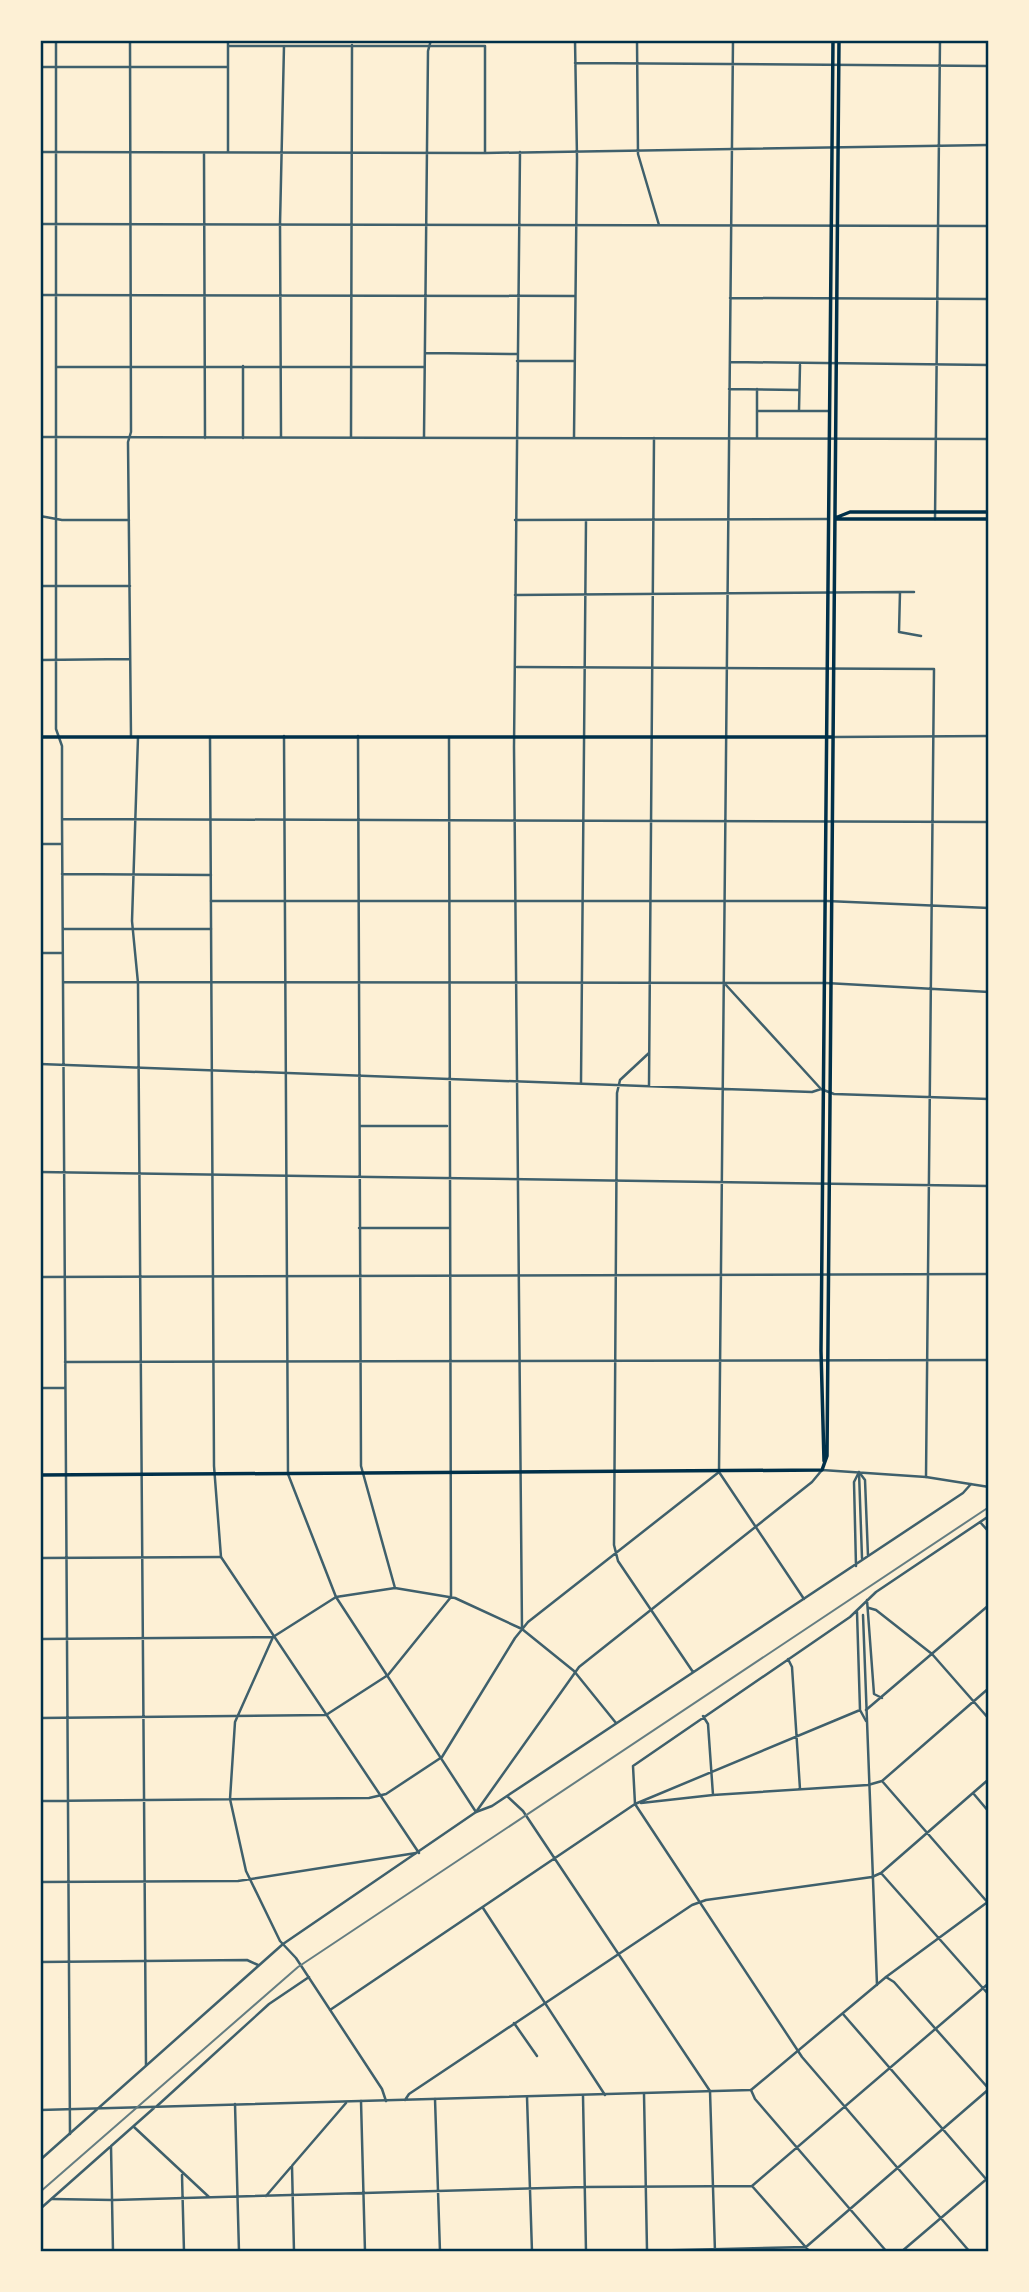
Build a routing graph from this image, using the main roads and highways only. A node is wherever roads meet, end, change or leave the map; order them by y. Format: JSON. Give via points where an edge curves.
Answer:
{"nodes":[{"id":1,"x":833,"y":40,"type":"edge"},
{"id":2,"x":839,"y":40,"type":"edge"},
{"id":3,"x":836,"y":226,"type":"junction"},
{"id":4,"x":989,"y":512,"type":"edge"},
{"id":5,"x":834,"y":518,"type":"junction"},
{"id":6,"x":989,"y":519,"type":"edge"},
{"id":7,"x":40,"y":737,"type":"edge"},
{"id":8,"x":827,"y":737,"type":"junction"},
{"id":9,"x":833,"y":737,"type":"junction"},
{"id":10,"x":824,"y":1090,"type":"junction"},
{"id":11,"x":825,"y":1275,"type":"junction"},
{"id":12,"x":824,"y":1463,"type":"junction"},
{"id":13,"x":40,"y":1475,"type":"edge"}],
"edges":[{"from":1,"to":3,"type":"main road"},
{"from":2,"to":3,"type":"main road"},
{"from":3,"to":5,"type":"main road"},
{"from":3,"to":8,"type":"main road","via":[[828,438]]},
{"from":4,"to":5,"type":"main road","via":[[842,513]]},
{"from":5,"to":6,"type":"main road"},
{"from":5,"to":9,"type":"main road"},
{"from":7,"to":8,"type":"main road"},
{"from":8,"to":9,"type":"main road"},
{"from":8,"to":10,"type":"main road"},
{"from":9,"to":10,"type":"main road","via":[[832,984]]},
{"from":10,"to":11,"type":"main road"},
{"from":10,"to":11,"type":"main road","via":[[829,1184]]},
{"from":11,"to":12,"type":"main road"},
{"from":11,"to":12,"type":"main road","via":[[821,1359]]},
{"from":12,"to":13,"type":"main road","via":[[822,1470],[719,1472]]}]}
